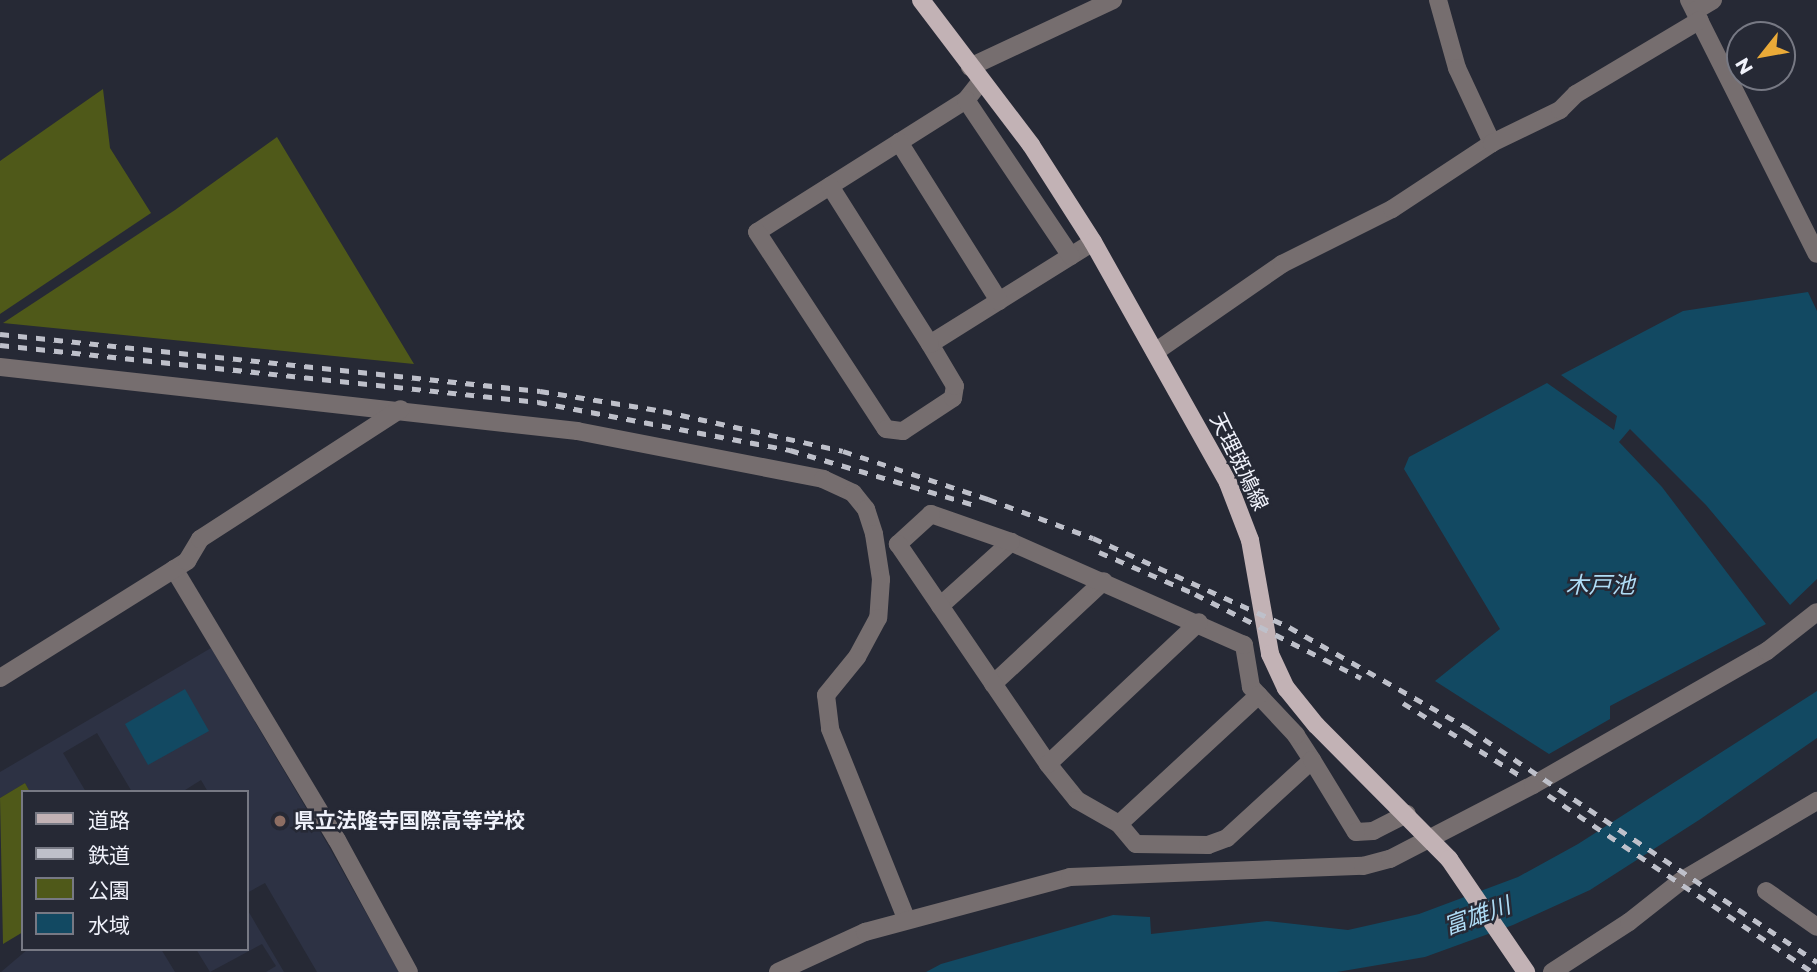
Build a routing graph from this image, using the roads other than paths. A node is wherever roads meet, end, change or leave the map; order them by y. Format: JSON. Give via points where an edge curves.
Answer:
{"nodes":[{"id":1,"x":921,"y":0,"type":"edge"},
{"id":2,"x":1112,"y":0,"type":"edge"},
{"id":3,"x":1438,"y":0,"type":"edge"},
{"id":4,"x":1713,"y":0,"type":"edge"},
{"id":5,"x":1695,"y":10,"type":"edge"},
{"id":6,"x":976,"y":74,"type":"junction"},
{"id":7,"x":966,"y":100,"type":"junction"},
{"id":8,"x":900,"y":142,"type":"junction"},
{"id":9,"x":1492,"y":143,"type":"junction"},
{"id":10,"x":830,"y":186,"type":"junction"},
{"id":11,"x":1093,"y":242,"type":"junction"},
{"id":12,"x":1817,"y":254,"type":"edge"},
{"id":13,"x":1071,"y":256,"type":"junction"},
{"id":14,"x":999,"y":301,"type":"junction"},
{"id":15,"x":930,"y":344,"type":"junction"},
{"id":16,"x":1155,"y":352,"type":"junction"},
{"id":17,"x":0,"y":367,"type":"edge"},
{"id":18,"x":401,"y":410,"type":"junction"},
{"id":19,"x":1011,"y":542,"type":"junction"},
{"id":20,"x":174,"y":569,"type":"junction"},
{"id":21,"x":1104,"y":581,"type":"junction"},
{"id":22,"x":940,"y":606,"type":"junction"},
{"id":23,"x":1817,"y":612,"type":"edge"},
{"id":24,"x":1199,"y":622,"type":"junction"},
{"id":25,"x":0,"y":678,"type":"edge"},
{"id":26,"x":993,"y":684,"type":"junction"},
{"id":27,"x":1259,"y":695,"type":"junction"},
{"id":28,"x":1312,"y":760,"type":"junction"},
{"id":29,"x":1048,"y":764,"type":"junction"},
{"id":30,"x":1817,"y":800,"type":"edge"},
{"id":31,"x":1407,"y":814,"type":"junction"},
{"id":32,"x":1119,"y":824,"type":"junction"},
{"id":33,"x":1433,"y":840,"type":"junction"},
{"id":34,"x":1766,"y":891,"type":"dead end"},
{"id":35,"x":906,"y":918,"type":"junction"},
{"id":36,"x":1817,"y":928,"type":"edge"},
{"id":37,"x":409,"y":972,"type":"edge"},
{"id":38,"x":778,"y":972,"type":"edge"},
{"id":39,"x":1526,"y":972,"type":"edge"},
{"id":40,"x":1552,"y":972,"type":"edge"}],
"edges":[{"from":1,"to":6,"type":"main road","name":"天理斑鳩線"},
{"from":2,"to":6,"type":"street"},
{"from":3,"to":9,"type":"street","via":[[1457,68]]},
{"from":4,"to":5,"type":"street"},
{"from":5,"to":9,"type":"street","via":[[1560,110]]},
{"from":5,"to":12,"type":"street"},
{"from":6,"to":7,"type":"street"},
{"from":6,"to":11,"type":"main road","name":"天理斑鳩線","via":[[1031,145]]},
{"from":7,"to":8,"type":"street"},
{"from":7,"to":13,"type":"street"},
{"from":8,"to":10,"type":"street"},
{"from":8,"to":14,"type":"street"},
{"from":9,"to":16,"type":"street","via":[[1392,209],[1282,264]]},
{"from":10,"to":15,"type":"street"},
{"from":10,"to":15,"type":"street","via":[[758,232],[886,429],[902,431],[953,398],[955,386]]},
{"from":11,"to":13,"type":"street"},
{"from":11,"to":16,"type":"main road","name":"天理斑鳩線"},
{"from":13,"to":14,"type":"street"},
{"from":14,"to":15,"type":"street"},
{"from":16,"to":31,"type":"main road","name":"天理斑鳩線","via":[[1239,508],[1250,540],[1270,654],[1286,688],[1316,725]]},
{"from":17,"to":18,"type":"street"},
{"from":18,"to":20,"type":"street","via":[[200,539],[187,561]]},
{"from":18,"to":35,"type":"street","via":[[577,430],[823,479],[853,493],[866,509],[874,534],[881,579],[878,618],[857,657],[826,695],[830,729]]},
{"from":19,"to":21,"type":"street"},
{"from":19,"to":22,"type":"street"},
{"from":19,"to":22,"type":"street","via":[[931,514],[898,544]]},
{"from":20,"to":25,"type":"street"},
{"from":20,"to":37,"type":"street","via":[[337,840]]},
{"from":21,"to":24,"type":"street"},
{"from":21,"to":26,"type":"street"},
{"from":22,"to":26,"type":"street"},
{"from":23,"to":33,"type":"street","via":[[1767,651]]},
{"from":24,"to":27,"type":"street","via":[[1244,645],[1251,687]]},
{"from":24,"to":29,"type":"street"},
{"from":26,"to":29,"type":"street"},
{"from":27,"to":28,"type":"street"},
{"from":27,"to":32,"type":"street"},
{"from":28,"to":31,"type":"street","via":[[1356,832],[1373,831]]},
{"from":28,"to":32,"type":"street","via":[[1227,838],[1208,845],[1136,844]]},
{"from":29,"to":32,"type":"street","via":[[1077,800]]},
{"from":30,"to":40,"type":"street","via":[[1681,881],[1629,922]]},
{"from":31,"to":33,"type":"main road","name":"天理斑鳩線"},
{"from":33,"to":35,"type":"street","via":[[1363,866],[1070,877]]},
{"from":33,"to":39,"type":"main road","name":"天理斑鳩線"},
{"from":34,"to":36,"type":"street"},
{"from":35,"to":38,"type":"street"}]}
